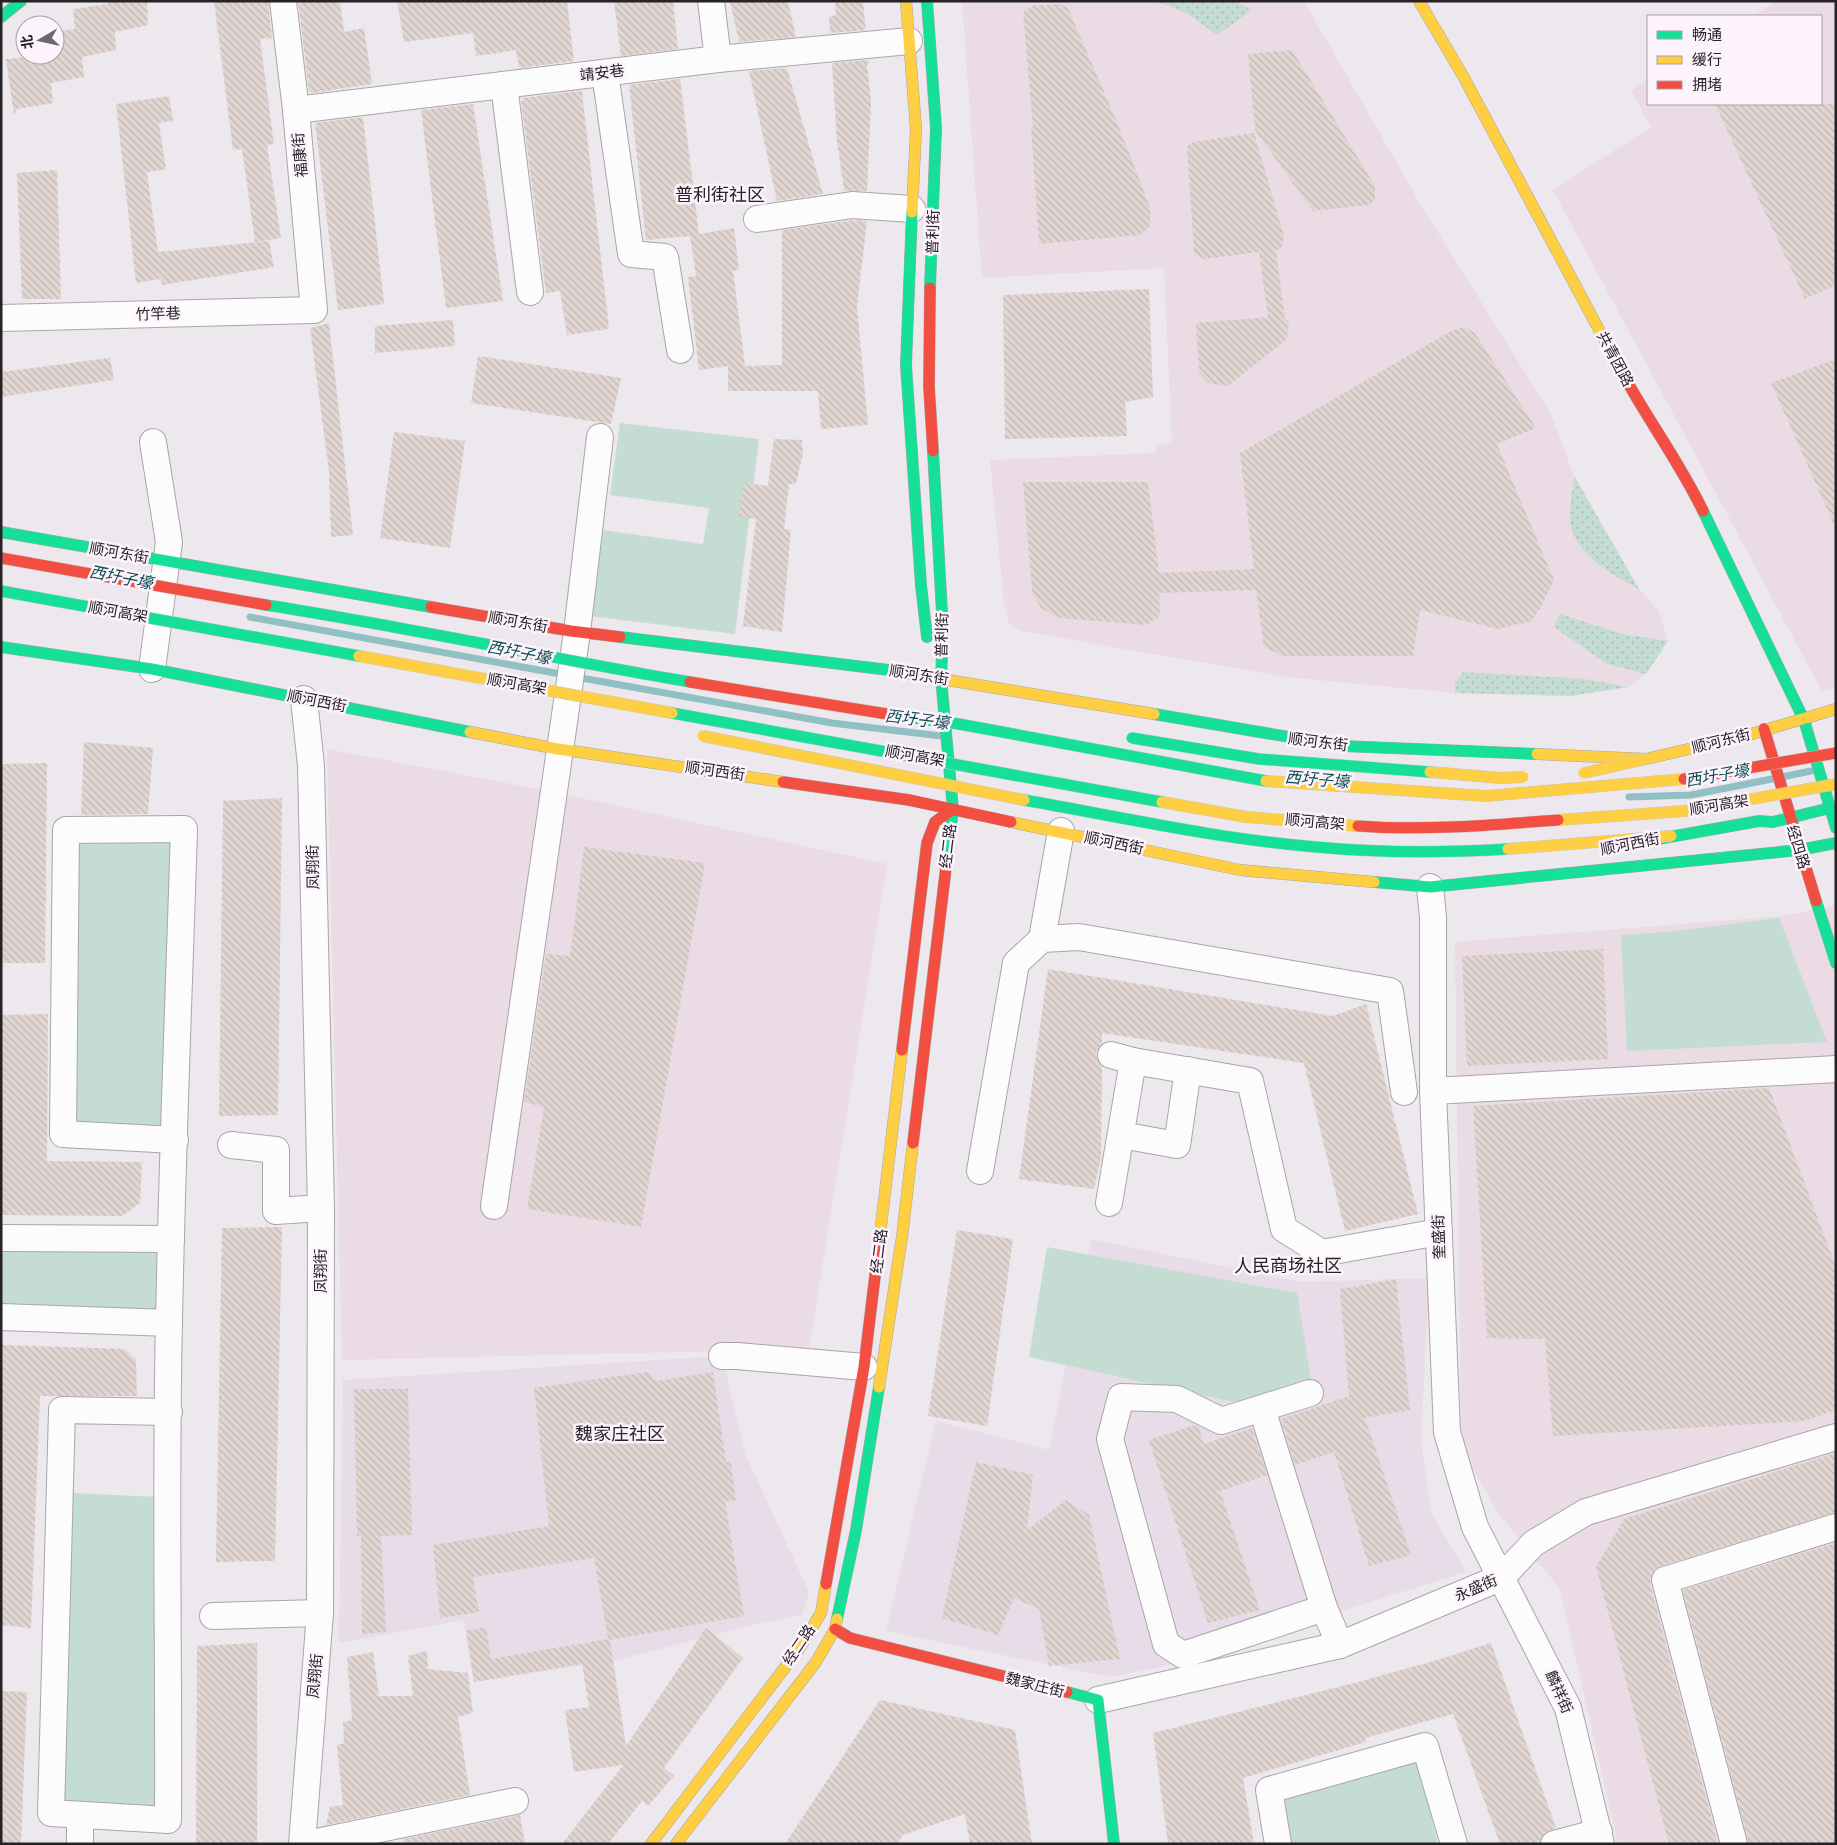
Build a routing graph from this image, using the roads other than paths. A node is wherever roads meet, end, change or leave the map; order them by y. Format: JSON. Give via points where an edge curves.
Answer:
{"nodes":[{"id":1,"x":21,"y":1,"type":"edge"},
{"id":2,"x":283,"y":1,"type":"edge"},
{"id":3,"x":711,"y":1,"type":"edge"},
{"id":4,"x":906,"y":1,"type":"edge"},
{"id":5,"x":927,"y":1,"type":"edge"},
{"id":6,"x":1419,"y":1,"type":"edge"},
{"id":7,"x":1,"y":17,"type":"edge"},
{"id":8,"x":909,"y":41,"type":"junction"},
{"id":9,"x":718,"y":59,"type":"junction"},
{"id":10,"x":605,"y":72,"type":"junction"},
{"id":11,"x":504,"y":85,"type":"junction"},
{"id":12,"x":296,"y":110,"type":"junction"},
{"id":13,"x":912,"y":210,"type":"junction"},
{"id":14,"x":757,"y":219,"type":"dead end"},
{"id":15,"x":530,"y":292,"type":"dead end"},
{"id":16,"x":314,"y":310,"type":"joint"},
{"id":17,"x":1,"y":318,"type":"edge"},
{"id":18,"x":680,"y":350,"type":"dead end"},
{"id":19,"x":600,"y":436,"type":"dead end"},
{"id":20,"x":153,"y":442,"type":"dead end"},
{"id":21,"x":1,"y":532,"type":"edge"},
{"id":22,"x":1,"y":558,"type":"edge"},
{"id":23,"x":167,"y":561,"type":"junction"},
{"id":24,"x":1,"y":590,"type":"edge"},
{"id":25,"x":577,"y":632,"type":"junction"},
{"id":26,"x":1,"y":647,"type":"edge"},
{"id":27,"x":569,"y":667,"type":"junction"},
{"id":28,"x":152,"y":669,"type":"junction"},
{"id":29,"x":737,"y":678,"type":"dead end"},
{"id":30,"x":941,"y":678,"type":"junction"},
{"id":31,"x":529,"y":686,"type":"junction"},
{"id":32,"x":304,"y":699,"type":"junction"},
{"id":33,"x":930,"y":705,"type":"dead end"},
{"id":34,"x":959,"y":709,"type":"dead end"},
{"id":35,"x":1836,"y":709,"type":"edge"},
{"id":36,"x":631,"y":718,"type":"dead end"},
{"id":37,"x":1804,"y":720,"type":"junction"},
{"id":38,"x":1764,"y":729,"type":"junction"},
{"id":39,"x":688,"y":732,"type":"dead end"},
{"id":40,"x":1123,"y":736,"type":"dead end"},
{"id":41,"x":558,"y":749,"type":"junction"},
{"id":42,"x":1836,"y":753,"type":"edge"},
{"id":43,"x":1646,"y":759,"type":"junction"},
{"id":44,"x":1574,"y":774,"type":"dead end"},
{"id":45,"x":1538,"y":776,"type":"dead end"},
{"id":46,"x":1836,"y":784,"type":"edge"},
{"id":47,"x":1829,"y":804,"type":"junction"},
{"id":48,"x":953,"y":808,"type":"junction"},
{"id":49,"x":1789,"y":818,"type":"junction"},
{"id":50,"x":1836,"y":828,"type":"edge"},
{"id":51,"x":1061,"y":831,"type":"junction"},
{"id":52,"x":1671,"y":836,"type":"junction"},
{"id":53,"x":1836,"y":843,"type":"edge"},
{"id":54,"x":1798,"y":850,"type":"junction"},
{"id":55,"x":1570,"y":856,"type":"dead end"},
{"id":56,"x":1524,"y":865,"type":"dead end"},
{"id":57,"x":1430,"y":887,"type":"junction"},
{"id":58,"x":1042,"y":939,"type":"junction"},
{"id":59,"x":1836,"y":963,"type":"edge"},
{"id":60,"x":1836,"y":1069,"type":"edge"},
{"id":61,"x":1188,"y":1070,"type":"junction"},
{"id":62,"x":1433,"y":1091,"type":"junction"},
{"id":63,"x":1404,"y":1092,"type":"dead end"},
{"id":64,"x":1120,"y":1135,"type":"junction"},
{"id":65,"x":175,"y":1140,"type":"junction"},
{"id":66,"x":231,"y":1145,"type":"dead end"},
{"id":67,"x":980,"y":1171,"type":"dead end"},
{"id":68,"x":1109,"y":1203,"type":"dead end"},
{"id":69,"x":494,"y":1206,"type":"dead end"},
{"id":70,"x":321,"y":1208,"type":"junction"},
{"id":71,"x":1439,"y":1232,"type":"junction"},
{"id":72,"x":1,"y":1238,"type":"edge"},
{"id":73,"x":171,"y":1239,"type":"junction"},
{"id":74,"x":1,"y":1317,"type":"edge"},
{"id":75,"x":169,"y":1323,"type":"junction"},
{"id":76,"x":722,"y":1356,"type":"dead end"},
{"id":77,"x":864,"y":1367,"type":"junction"},
{"id":78,"x":1310,"y":1393,"type":"dead end"},
{"id":79,"x":1262,"y":1409,"type":"junction"},
{"id":80,"x":169,"y":1412,"type":"junction"},
{"id":81,"x":1836,"y":1436,"type":"edge"},
{"id":82,"x":1836,"y":1527,"type":"edge"},
{"id":83,"x":1502,"y":1577,"type":"junction"},
{"id":84,"x":1324,"y":1608,"type":"junction"},
{"id":85,"x":320,"y":1613,"type":"junction"},
{"id":86,"x":213,"y":1616,"type":"dead end"},
{"id":87,"x":835,"y":1629,"type":"junction"},
{"id":88,"x":1340,"y":1645,"type":"junction"},
{"id":89,"x":1098,"y":1700,"type":"junction"},
{"id":90,"x":515,"y":1801,"type":"dead end"},
{"id":91,"x":80,"y":1815,"type":"junction"},
{"id":92,"x":1600,"y":1838,"type":"edge"},
{"id":93,"x":80,"y":1844,"type":"edge"},
{"id":94,"x":302,"y":1844,"type":"edge"},
{"id":95,"x":307,"y":1844,"type":"edge"},
{"id":96,"x":651,"y":1844,"type":"edge"},
{"id":97,"x":676,"y":1844,"type":"edge"},
{"id":98,"x":1114,"y":1844,"type":"edge"},
{"id":99,"x":1278,"y":1844,"type":"edge"},
{"id":100,"x":1454,"y":1844,"type":"edge"},
{"id":101,"x":1554,"y":1844,"type":"edge"},
{"id":102,"x":1734,"y":1844,"type":"edge"}],
"edges":[{"from":1,"to":7,"type":"main road"},
{"from":2,"to":12,"type":"street","name":"福康街"},
{"from":3,"to":9,"type":"street"},
{"from":4,"to":8,"type":"main road","name":"普利街"},
{"from":5,"to":30,"type":"main road","name":"普利街","via":[[936,128],[928,332],[943,633]]},
{"from":6,"to":37,"type":"main road","name":"共青团路","via":[[1463,76],[1639,404],[1693,490]]},
{"from":8,"to":9,"type":"street","name":"靖安巷"},
{"from":8,"to":13,"type":"main road","name":"普利街","via":[[916,128]]},
{"from":9,"to":10,"type":"street","name":"靖安巷"},
{"from":10,"to":11,"type":"street","name":"靖安巷"},
{"from":10,"to":18,"type":"street","via":[[631,254],[665,258]]},
{"from":11,"to":12,"type":"street","name":"靖安巷"},
{"from":11,"to":15,"type":"street"},
{"from":12,"to":16,"type":"street","name":"福康街"},
{"from":13,"to":14,"type":"street","via":[[852,205]]},
{"from":13,"to":30,"type":"main road","name":"普利街","via":[[906,365],[926,631]]},
{"from":16,"to":17,"type":"street","name":"竹竿巷"},
{"from":19,"to":25,"type":"street"},
{"from":20,"to":23,"type":"street","via":[[169,542]]},
{"from":21,"to":23,"type":"main road","name":"顺河东街"},
{"from":22,"to":27,"type":"main road","name":"顺河高架","bridge":true,"via":[[222,599],[350,618]]},
{"from":23,"to":25,"type":"main road","name":"顺河东街"},
{"from":23,"to":28,"type":"street"},
{"from":24,"to":31,"type":"main road","name":"顺河高架","bridge":true},
{"from":25,"to":27,"type":"street"},
{"from":25,"to":30,"type":"main road","name":"顺河东街"},
{"from":26,"to":28,"type":"main road","name":"顺河西街"},
{"from":27,"to":29,"type":"main road","bridge":true},
{"from":27,"to":41,"type":"street"},
{"from":27,"to":42,"type":"main road","name":"顺河高架","bridge":true,"via":[[959,724],[1254,780],[1467,795],[1686,779]]},
{"from":28,"to":32,"type":"main road","name":"顺河西街"},
{"from":30,"to":43,"type":"main road","name":"顺河东街","via":[[1342,746]]},
{"from":30,"to":48,"type":"main road"},
{"from":31,"to":36,"type":"main road","bridge":true},
{"from":31,"to":46,"type":"main road","name":"顺河高架","bridge":true,"via":[[1246,817],[1384,828],[1485,825],[1685,811]]},
{"from":32,"to":41,"type":"main road","name":"顺河西街"},
{"from":32,"to":70,"type":"street","name":"凤翔街","via":[[311,766]]},
{"from":33,"to":34,"type":"main road"},
{"from":35,"to":37,"type":"main road","name":"顺河东街"},
{"from":37,"to":38,"type":"main road","name":"顺河东街"},
{"from":37,"to":47,"type":"main road","bridge":true},
{"from":38,"to":43,"type":"main road","name":"顺河东街"},
{"from":38,"to":49,"type":"main road","name":"经四路"},
{"from":39,"to":52,"type":"main road","bridge":true,"via":[[821,762],[1200,832],[1312,847],[1396,852],[1498,850]]},
{"from":40,"to":45,"type":"main road","bridge":true,"via":[[1259,759],[1501,778]]},
{"from":41,"to":48,"type":"main road","name":"顺河西街"},
{"from":41,"to":69,"type":"street"},
{"from":43,"to":44,"type":"main road","bridge":true,"via":[[1593,773]]},
{"from":47,"to":49,"type":"main road","name":"顺河西街"},
{"from":47,"to":50,"type":"main road"},
{"from":48,"to":51,"type":"main road","name":"顺河西街"},
{"from":48,"to":77,"type":"main road","name":"经二路","via":[[938,817],[927,843]]},
{"from":48,"to":87,"type":"main road","name":"经二路","via":[[902,1238],[857,1521]]},
{"from":49,"to":52,"type":"main road","name":"顺河西街"},
{"from":49,"to":54,"type":"main road","name":"经四路"},
{"from":51,"to":57,"type":"main road","name":"顺河西街","via":[[1240,870]]},
{"from":51,"to":58,"type":"street"},
{"from":52,"to":55,"type":"main road","name":"顺河西街"},
{"from":53,"to":54,"type":"main road","name":"顺河西街"},
{"from":54,"to":57,"type":"main road","name":"顺河西街"},
{"from":54,"to":59,"type":"main road","name":"经四路"},
{"from":56,"to":57,"type":"main road","name":"顺河西街"},
{"from":57,"to":62,"type":"street","name":"奎盛街","via":[[1433,917]]},
{"from":58,"to":63,"type":"street","via":[[1079,937],[1390,990]]},
{"from":58,"to":67,"type":"street","via":[[1016,963]]},
{"from":60,"to":62,"type":"street"},
{"from":61,"to":64,"type":"street","via":[[1177,1145]]},
{"from":61,"to":64,"type":"street","via":[[1122,1058]]},
{"from":61,"to":71,"type":"street","via":[[1250,1081],[1284,1229],[1322,1253]]},
{"from":62,"to":71,"type":"street","name":"奎盛街"},
{"from":64,"to":68,"type":"street"},
{"from":65,"to":65,"type":"street","via":[[63,1134],[66,830],[184,829]]},
{"from":65,"to":73,"type":"street"},
{"from":66,"to":70,"type":"street","via":[[276,1150],[276,1211]]},
{"from":70,"to":85,"type":"street","name":"凤翔街"},
{"from":71,"to":83,"type":"street","name":"奎盛街","via":[[1447,1432],[1475,1527]]},
{"from":72,"to":73,"type":"street"},
{"from":73,"to":75,"type":"street"},
{"from":74,"to":75,"type":"street"},
{"from":75,"to":80,"type":"street"},
{"from":76,"to":77,"type":"street"},
{"from":77,"to":96,"type":"main road","name":"经二路","via":[[821,1613],[798,1649]]},
{"from":78,"to":79,"type":"street"},
{"from":79,"to":84,"type":"street"},
{"from":79,"to":84,"type":"street","via":[[1221,1421],[1177,1398],[1121,1397],[1110,1439],[1166,1644],[1184,1655]]},
{"from":80,"to":91,"type":"street","via":[[168,1820]]},
{"from":80,"to":91,"type":"street","via":[[62,1410],[51,1813]]},
{"from":81,"to":83,"type":"street","name":"永盛街","via":[[1586,1512],[1534,1543]]},
{"from":82,"to":102,"type":"street","via":[[1665,1580]]},
{"from":83,"to":88,"type":"street","name":"永盛街"},
{"from":83,"to":92,"type":"street","name":"麟祥街","via":[[1568,1708]]},
{"from":84,"to":88,"type":"street"},
{"from":85,"to":86,"type":"street"},
{"from":85,"to":94,"type":"street","name":"凤翔街"},
{"from":87,"to":89,"type":"main road","name":"魏家庄街","via":[[850,1638]]},
{"from":87,"to":97,"type":"main road","name":"经二路","via":[[816,1662]]},
{"from":88,"to":89,"type":"street","name":"永盛街"},
{"from":89,"to":98,"type":"main road"},
{"from":90,"to":95,"type":"street"},
{"from":91,"to":93,"type":"street"},
{"from":92,"to":101,"type":"street"},
{"from":99,"to":100,"type":"street","via":[[1269,1790],[1425,1746]]}]}
